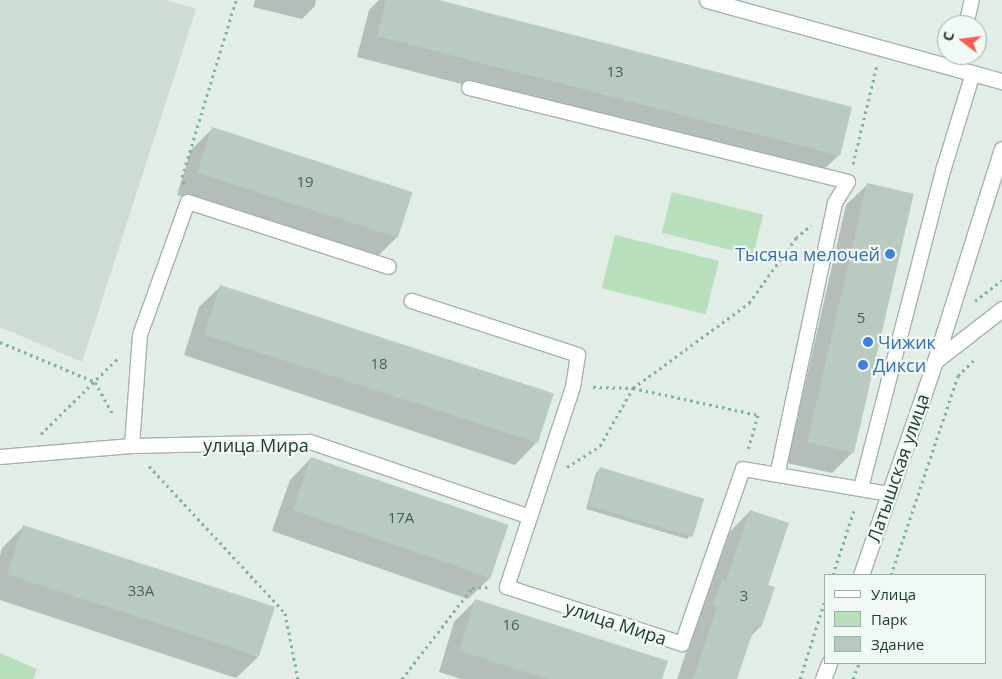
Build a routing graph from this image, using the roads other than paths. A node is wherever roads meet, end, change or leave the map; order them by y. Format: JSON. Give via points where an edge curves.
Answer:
{"nodes":[{"id":1,"x":707,"y":0,"type":"edge"},
{"id":2,"x":972,"y":0,"type":"edge"},
{"id":3,"x":968,"y":15,"type":"edge"},
{"id":4,"x":937,"y":58,"type":"edge"},
{"id":5,"x":962,"y":65,"type":"edge"},
{"id":6,"x":973,"y":73,"type":"junction"},
{"id":7,"x":1002,"y":81,"type":"edge"},
{"id":8,"x":469,"y":88,"type":"dead end"},
{"id":9,"x":1002,"y":149,"type":"edge"},
{"id":10,"x":389,"y":267,"type":"dead end"},
{"id":11,"x":412,"y":301,"type":"dead end"},
{"id":12,"x":1002,"y":309,"type":"edge"},
{"id":13,"x":934,"y":361,"type":"junction"},
{"id":14,"x":132,"y":446,"type":"junction"},
{"id":15,"x":0,"y":457,"type":"edge"},
{"id":16,"x":777,"y":475,"type":"junction"},
{"id":17,"x":861,"y":488,"type":"junction"},
{"id":18,"x":889,"y":494,"type":"junction"},
{"id":19,"x":530,"y":517,"type":"junction"},
{"id":20,"x":860,"y":574,"type":"edge"},
{"id":21,"x":829,"y":664,"type":"edge"},
{"id":22,"x":824,"y":679,"type":"edge"}],
"edges":[{"from":1,"to":4,"type":"street","via":[[882,48]]},
{"from":2,"to":3,"type":"lane"},
{"from":5,"to":6,"type":"street"},
{"from":6,"to":7,"type":"street"},
{"from":6,"to":17,"type":"lane","via":[[944,168]]},
{"from":8,"to":16,"type":"lane","via":[[848,182],[836,203]]},
{"from":9,"to":13,"type":"street","name":"Латышская улица"},
{"from":10,"to":14,"type":"lane","via":[[188,202],[140,335]]},
{"from":11,"to":19,"type":"lane","via":[[578,355],[573,387]]},
{"from":12,"to":13,"type":"street"},
{"from":13,"to":18,"type":"street","name":"Латышская улица"},
{"from":14,"to":15,"type":"lane","name":"улица Мира"},
{"from":14,"to":19,"type":"lane","name":"улица Мира","via":[[310,442]]},
{"from":16,"to":17,"type":"lane"},
{"from":16,"to":19,"type":"lane","name":"улица Мира","via":[[743,469],[682,644],[507,587]]},
{"from":17,"to":18,"type":"lane"},
{"from":18,"to":20,"type":"street","name":"Латышская улица"},
{"from":21,"to":22,"type":"street"}]}
